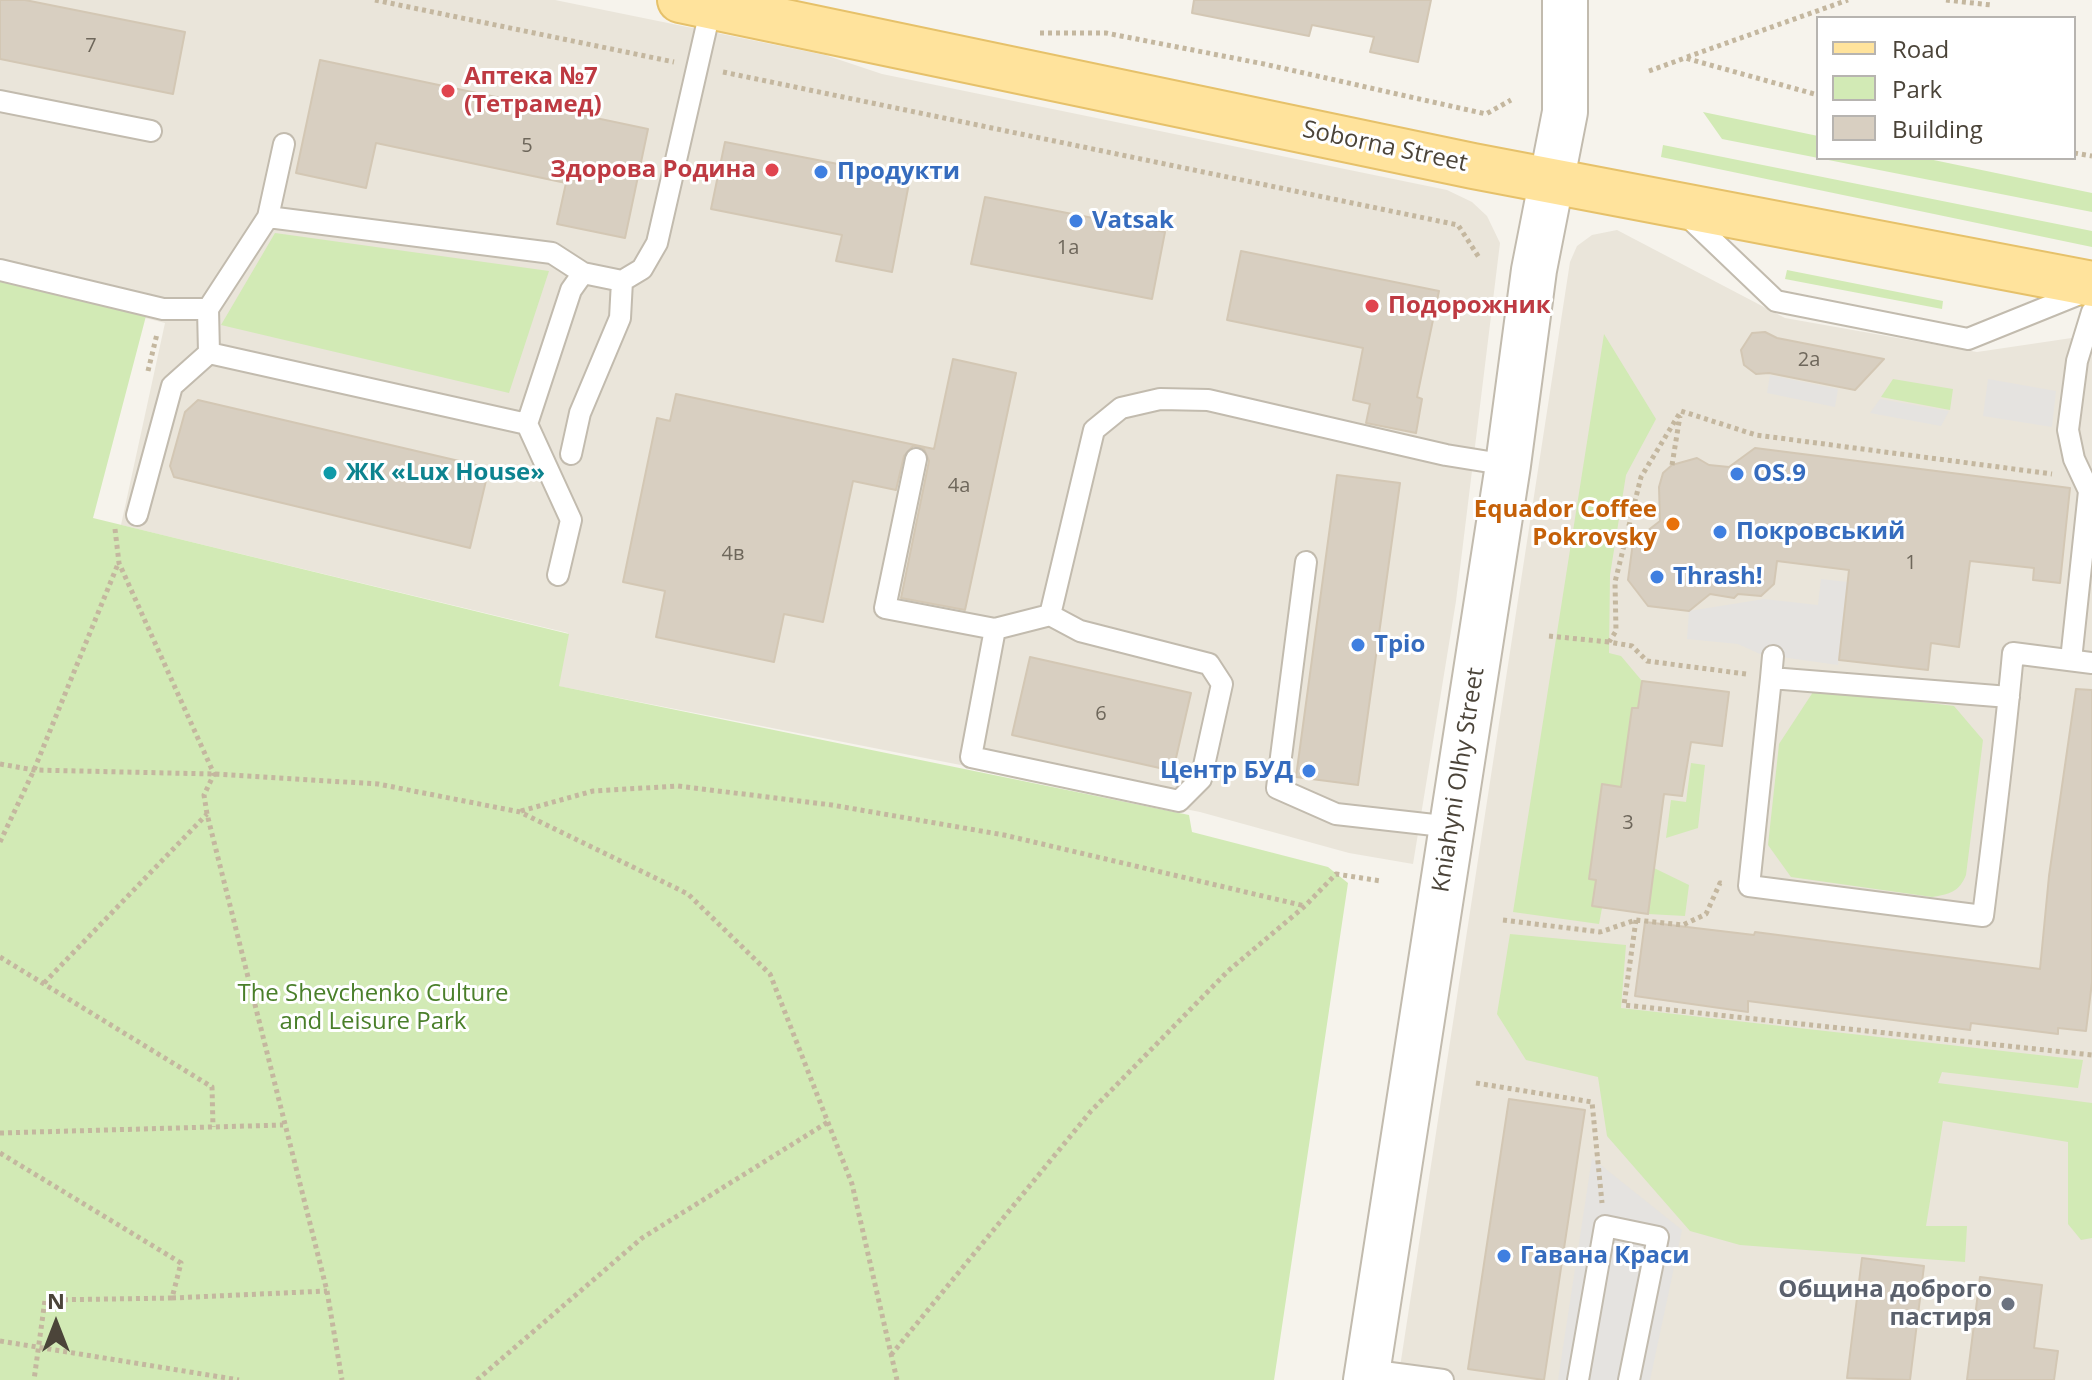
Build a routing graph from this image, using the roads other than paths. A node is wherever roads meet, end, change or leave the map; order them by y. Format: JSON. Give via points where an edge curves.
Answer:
{"nodes":[{"id":1,"x":1565,"y":0,"type":"edge"},
{"id":2,"x":696,"y":3,"type":"edge"},
{"id":3,"x":0,"y":101,"type":"edge"},
{"id":4,"x":151,"y":131,"type":"dead end"},
{"id":5,"x":284,"y":144,"type":"dead end"},
{"id":6,"x":1552,"y":181,"type":"junction"},
{"id":7,"x":1674,"y":204,"type":"junction"},
{"id":8,"x":268,"y":217,"type":"junction"},
{"id":9,"x":0,"y":270,"type":"edge"},
{"id":10,"x":583,"y":273,"type":"junction"},
{"id":11,"x":622,"y":281,"type":"junction"},
{"id":12,"x":2092,"y":286,"type":"edge"},
{"id":13,"x":208,"y":309,"type":"junction"},
{"id":14,"x":2092,"y":312,"type":"edge"},
{"id":15,"x":209,"y":353,"type":"junction"},
{"id":16,"x":527,"y":424,"type":"junction"},
{"id":17,"x":571,"y":454,"type":"dead end"},
{"id":18,"x":916,"y":459,"type":"dead end"},
{"id":19,"x":1508,"y":465,"type":"junction"},
{"id":20,"x":137,"y":515,"type":"dead end"},
{"id":21,"x":1306,"y":562,"type":"dead end"},
{"id":22,"x":558,"y":575,"type":"dead end"},
{"id":23,"x":1050,"y":615,"type":"junction"},
{"id":24,"x":995,"y":629,"type":"junction"},
{"id":25,"x":1773,"y":656,"type":"dead end"},
{"id":26,"x":2071,"y":660,"type":"junction"},
{"id":27,"x":2092,"y":663,"type":"edge"},
{"id":28,"x":1771,"y":678,"type":"junction"},
{"id":29,"x":2009,"y":697,"type":"junction"},
{"id":30,"x":1452,"y":827,"type":"junction"},
{"id":31,"x":1367,"y":1375,"type":"edge"},
{"id":32,"x":1443,"y":1380,"type":"edge"},
{"id":33,"x":1578,"y":1380,"type":"edge"},
{"id":34,"x":1629,"y":1380,"type":"edge"}],
"edges":[{"from":1,"to":6,"type":"street","name":"Kniahyni Olhy Street","via":[[1565,112]]},
{"from":2,"to":6,"type":"main road","name":"Soborna Street"},
{"from":2,"to":11,"type":"lane","via":[[698,67],[657,243],[642,269]]},
{"from":3,"to":4,"type":"lane"},
{"from":5,"to":8,"type":"lane"},
{"from":6,"to":7,"type":"main road","name":"Soborna Street"},
{"from":6,"to":19,"type":"street","name":"Kniahyni Olhy Street","via":[[1534,270]]},
{"from":7,"to":12,"type":"main road","name":"Soborna Street"},
{"from":7,"to":12,"type":"lane","via":[[1776,301],[1968,339]]},
{"from":8,"to":10,"type":"lane","via":[[552,253]]},
{"from":8,"to":13,"type":"lane"},
{"from":9,"to":13,"type":"lane","via":[[163,309]]},
{"from":10,"to":11,"type":"lane"},
{"from":10,"to":16,"type":"lane","via":[[571,290]]},
{"from":11,"to":17,"type":"lane","via":[[620,318],[580,413]]},
{"from":13,"to":15,"type":"lane"},
{"from":14,"to":26,"type":"lane","via":[[2077,361],[2068,430],[2089,491]]},
{"from":15,"to":16,"type":"lane"},
{"from":15,"to":20,"type":"lane","via":[[172,386]]},
{"from":16,"to":22,"type":"lane","via":[[571,520]]},
{"from":18,"to":24,"type":"lane","via":[[885,608]]},
{"from":19,"to":23,"type":"lane","via":[[1208,400],[1160,399],[1121,408],[1094,430]]},
{"from":19,"to":30,"type":"street","name":"Kniahyni Olhy Street"},
{"from":21,"to":30,"type":"lane","via":[[1277,788],[1336,814]]},
{"from":23,"to":24,"type":"lane"},
{"from":23,"to":24,"type":"lane","via":[[1080,631],[1209,664],[1222,684],[1216,721],[1201,779],[1179,801],[971,757]]},
{"from":25,"to":28,"type":"lane"},
{"from":26,"to":27,"type":"lane"},
{"from":26,"to":29,"type":"lane","via":[[2013,653]]},
{"from":28,"to":29,"type":"lane"},
{"from":28,"to":29,"type":"lane","via":[[1749,886],[1983,916]]},
{"from":30,"to":31,"type":"street","name":"Kniahyni Olhy Street"},
{"from":31,"to":32,"type":"lane"},
{"from":33,"to":34,"type":"lane","via":[[1605,1226],[1658,1237]]}]}
